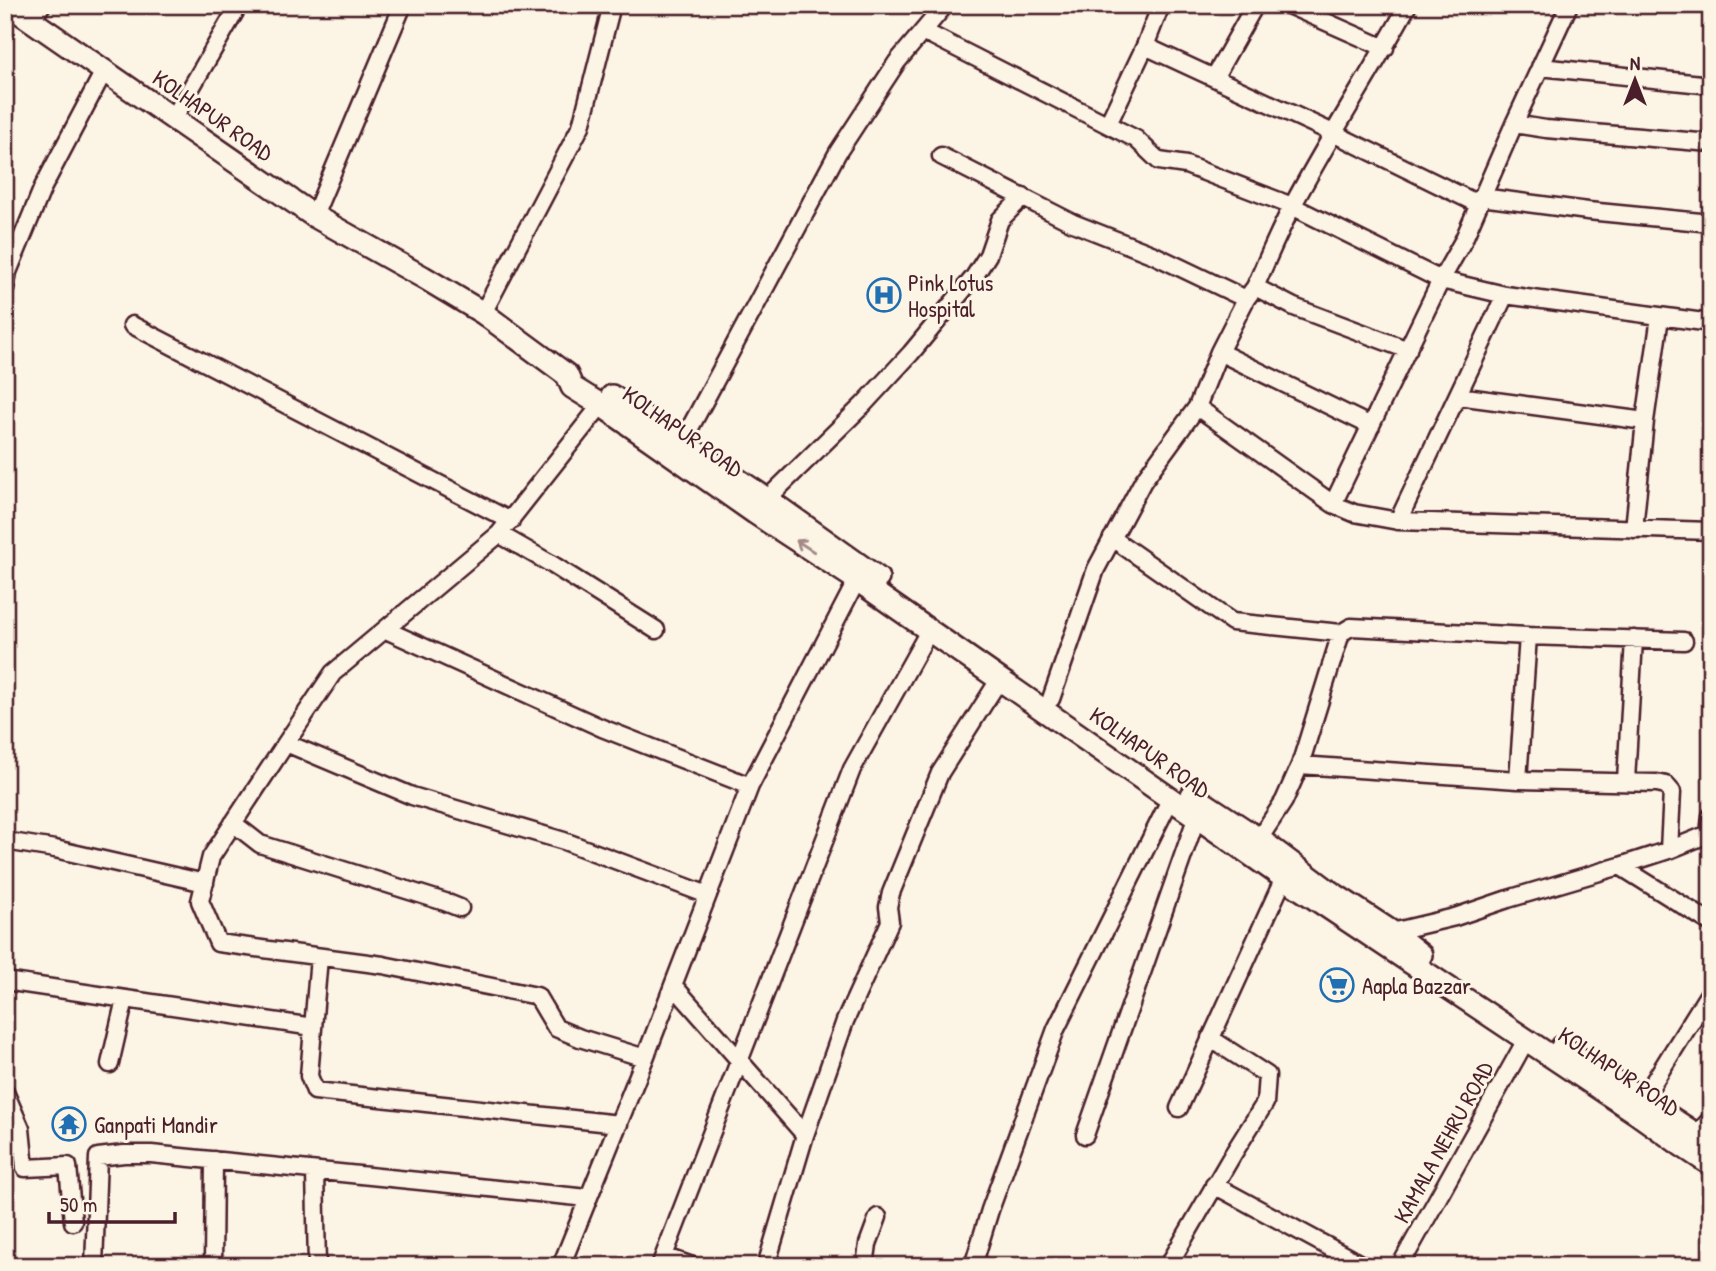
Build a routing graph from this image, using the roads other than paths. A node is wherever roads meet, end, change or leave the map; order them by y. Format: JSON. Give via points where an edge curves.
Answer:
{"nodes":[{"id":1,"x":9,"y":5,"type":"edge"},
{"id":2,"x":239,"y":5,"type":"edge"},
{"id":3,"x":403,"y":5,"type":"edge"},
{"id":4,"x":612,"y":5,"type":"edge"},
{"id":5,"x":945,"y":5,"type":"edge"},
{"id":6,"x":1161,"y":5,"type":"edge"},
{"id":7,"x":1255,"y":5,"type":"edge"},
{"id":8,"x":1288,"y":5,"type":"edge"},
{"id":9,"x":1408,"y":5,"type":"edge"},
{"id":10,"x":1569,"y":5,"type":"edge"},
{"id":11,"x":36,"y":13,"type":"edge"},
{"id":12,"x":923,"y":31,"type":"junction"},
{"id":13,"x":1145,"y":46,"type":"junction"},
{"id":14,"x":1385,"y":48,"type":"junction"},
{"id":15,"x":1540,"y":67,"type":"junction"},
{"id":16,"x":104,"y":71,"type":"junction"},
{"id":17,"x":1214,"y":78,"type":"junction"},
{"id":18,"x":1711,"y":85,"type":"edge"},
{"id":19,"x":173,"y":119,"type":"junction"},
{"id":20,"x":1108,"y":124,"type":"junction"},
{"id":21,"x":1514,"y":124,"type":"junction"},
{"id":22,"x":1333,"y":133,"type":"junction"},
{"id":23,"x":1711,"y":144,"type":"edge"},
{"id":24,"x":941,"y":156,"type":"dead end"},
{"id":25,"x":1023,"y":197,"type":"junction"},
{"id":26,"x":1480,"y":200,"type":"junction"},
{"id":27,"x":1292,"y":206,"type":"junction"},
{"id":28,"x":314,"y":216,"type":"junction"},
{"id":29,"x":1711,"y":223,"type":"edge"},
{"id":30,"x":1441,"y":280,"type":"junction"},
{"id":31,"x":5,"y":290,"type":"edge"},
{"id":32,"x":1250,"y":293,"type":"junction"},
{"id":33,"x":1505,"y":295,"type":"junction"},
{"id":34,"x":483,"y":313,"type":"junction"},
{"id":35,"x":1660,"y":317,"type":"junction"},
{"id":36,"x":1711,"y":323,"type":"edge"},
{"id":37,"x":132,"y":325,"type":"dead end"},
{"id":38,"x":1408,"y":350,"type":"junction"},
{"id":39,"x":1219,"y":352,"type":"junction"},
{"id":40,"x":567,"y":375,"type":"junction"},
{"id":41,"x":1458,"y":396,"type":"junction"},
{"id":42,"x":601,"y":405,"type":"junction"},
{"id":43,"x":1197,"y":407,"type":"junction"},
{"id":44,"x":1644,"y":421,"type":"junction"},
{"id":45,"x":1371,"y":426,"type":"junction"},
{"id":46,"x":678,"y":450,"type":"junction"},
{"id":47,"x":767,"y":499,"type":"junction"},
{"id":48,"x":1333,"y":504,"type":"junction"},
{"id":49,"x":511,"y":521,"type":"junction"},
{"id":50,"x":1398,"y":521,"type":"junction"},
{"id":51,"x":1634,"y":529,"type":"junction"},
{"id":52,"x":1711,"y":531,"type":"edge"},
{"id":53,"x":499,"y":534,"type":"junction"},
{"id":54,"x":1112,"y":538,"type":"junction"},
{"id":55,"x":857,"y":580,"type":"junction"},
{"id":56,"x":386,"y":630,"type":"junction"},
{"id":57,"x":656,"y":630,"type":"dead end"},
{"id":58,"x":929,"y":631,"type":"junction"},
{"id":59,"x":1341,"y":633,"type":"junction"},
{"id":60,"x":1528,"y":636,"type":"junction"},
{"id":61,"x":1634,"y":639,"type":"junction"},
{"id":62,"x":1684,"y":641,"type":"dead end"},
{"id":63,"x":999,"y":680,"type":"junction"},
{"id":64,"x":1051,"y":699,"type":"junction"},
{"id":65,"x":286,"y":743,"type":"junction"},
{"id":66,"x":1300,"y":765,"type":"junction"},
{"id":67,"x":1518,"y":780,"type":"junction"},
{"id":68,"x":1626,"y":781,"type":"junction"},
{"id":69,"x":750,"y":786,"type":"junction"},
{"id":70,"x":1171,"y":798,"type":"junction"},
{"id":71,"x":1197,"y":816,"type":"junction"},
{"id":72,"x":1711,"y":816,"type":"edge"},
{"id":73,"x":233,"y":823,"type":"junction"},
{"id":74,"x":1710,"y":834,"type":"edge"},
{"id":75,"x":5,"y":841,"type":"edge"},
{"id":76,"x":1256,"y":848,"type":"junction"},
{"id":77,"x":1669,"y":850,"type":"junction"},
{"id":78,"x":1620,"y":866,"type":"junction"},
{"id":79,"x":1284,"y":878,"type":"junction"},
{"id":80,"x":205,"y":883,"type":"junction"},
{"id":81,"x":708,"y":895,"type":"junction"},
{"id":82,"x":460,"y":908,"type":"dead end"},
{"id":83,"x":1711,"y":923,"type":"edge"},
{"id":84,"x":1392,"y":932,"type":"junction"},
{"id":85,"x":319,"y":957,"type":"junction"},
{"id":86,"x":5,"y":981,"type":"edge"},
{"id":87,"x":673,"y":985,"type":"junction"},
{"id":88,"x":1711,"y":990,"type":"edge"},
{"id":89,"x":125,"y":999,"type":"junction"},
{"id":90,"x":313,"y":1027,"type":"junction"},
{"id":91,"x":1210,"y":1038,"type":"junction"},
{"id":92,"x":1526,"y":1040,"type":"junction"},
{"id":93,"x":645,"y":1058,"type":"junction"},
{"id":94,"x":740,"y":1061,"type":"junction"},
{"id":95,"x":110,"y":1064,"type":"dead end"},
{"id":96,"x":5,"y":1092,"type":"edge"},
{"id":97,"x":1643,"y":1099,"type":"junction"},
{"id":98,"x":1178,"y":1108,"type":"dead end"},
{"id":99,"x":619,"y":1124,"type":"junction"},
{"id":100,"x":1706,"y":1132,"type":"edge"},
{"id":101,"x":805,"y":1135,"type":"junction"},
{"id":102,"x":1085,"y":1135,"type":"dead end"},
{"id":103,"x":214,"y":1160,"type":"junction"},
{"id":104,"x":1711,"y":1165,"type":"edge"},
{"id":105,"x":315,"y":1171,"type":"junction"},
{"id":106,"x":1214,"y":1185,"type":"junction"},
{"id":107,"x":588,"y":1198,"type":"junction"},
{"id":108,"x":878,"y":1217,"type":"dead end"},
{"id":109,"x":73,"y":1222,"type":"dead end"},
{"id":110,"x":662,"y":1261,"type":"edge"},
{"id":111,"x":93,"y":1266,"type":"edge"},
{"id":112,"x":213,"y":1266,"type":"edge"},
{"id":113,"x":317,"y":1266,"type":"edge"},
{"id":114,"x":561,"y":1266,"type":"edge"},
{"id":115,"x":692,"y":1266,"type":"edge"},
{"id":116,"x":766,"y":1266,"type":"edge"},
{"id":117,"x":866,"y":1266,"type":"edge"},
{"id":118,"x":973,"y":1266,"type":"edge"},
{"id":119,"x":1168,"y":1266,"type":"edge"},
{"id":120,"x":1364,"y":1266,"type":"edge"},
{"id":121,"x":1400,"y":1266,"type":"edge"}],
"edges":[{"from":1,"to":11,"type":"main road","name":"KOLHAPUR ROAD"},
{"from":2,"to":19,"type":"street"},
{"from":3,"to":28,"type":"street"},
{"from":4,"to":34,"type":"street","via":[[582,126]]},
{"from":5,"to":12,"type":"street"},
{"from":6,"to":13,"type":"street"},
{"from":7,"to":17,"type":"street"},
{"from":8,"to":14,"type":"street"},
{"from":9,"to":14,"type":"street"},
{"from":10,"to":15,"type":"street"},
{"from":11,"to":16,"type":"main road","name":"KOLHAPUR ROAD"},
{"from":12,"to":20,"type":"street"},
{"from":12,"to":46,"type":"street","via":[[838,152]]},
{"from":13,"to":17,"type":"street"},
{"from":13,"to":20,"type":"street"},
{"from":14,"to":22,"type":"street"},
{"from":15,"to":18,"type":"street"},
{"from":15,"to":21,"type":"street"},
{"from":16,"to":19,"type":"main road","name":"KOLHAPUR ROAD"},
{"from":16,"to":31,"type":"street","via":[[43,187]]},
{"from":17,"to":22,"type":"street"},
{"from":19,"to":28,"type":"main road","name":"KOLHAPUR ROAD"},
{"from":20,"to":27,"type":"street","via":[[1136,139],[1159,161],[1186,165]]},
{"from":21,"to":23,"type":"street"},
{"from":21,"to":26,"type":"street"},
{"from":22,"to":26,"type":"street"},
{"from":22,"to":27,"type":"street"},
{"from":24,"to":25,"type":"street"},
{"from":25,"to":32,"type":"street","via":[[1073,223]]},
{"from":25,"to":47,"type":"street","via":[[1000,220],[988,256],[974,277],[911,353]]},
{"from":26,"to":29,"type":"street"},
{"from":26,"to":30,"type":"street"},
{"from":27,"to":30,"type":"street"},
{"from":27,"to":32,"type":"street"},
{"from":28,"to":34,"type":"main road","name":"KOLHAPUR ROAD"},
{"from":30,"to":33,"type":"street"},
{"from":30,"to":38,"type":"street"},
{"from":32,"to":38,"type":"street"},
{"from":32,"to":39,"type":"street"},
{"from":33,"to":35,"type":"street"},
{"from":33,"to":41,"type":"street"},
{"from":34,"to":40,"type":"main road","name":"KOLHAPUR ROAD"},
{"from":35,"to":36,"type":"street"},
{"from":35,"to":44,"type":"street"},
{"from":37,"to":49,"type":"street"},
{"from":38,"to":45,"type":"street"},
{"from":39,"to":43,"type":"street"},
{"from":39,"to":45,"type":"street"},
{"from":40,"to":42,"type":"main road","name":"KOLHAPUR ROAD","via":[[572,387]]},
{"from":40,"to":46,"type":"main road","name":"KOLHAPUR ROAD","via":[[583,377]]},
{"from":41,"to":44,"type":"street"},
{"from":41,"to":50,"type":"street"},
{"from":42,"to":46,"type":"main road","name":"KOLHAPUR ROAD"},
{"from":42,"to":49,"type":"street"},
{"from":43,"to":48,"type":"street"},
{"from":43,"to":54,"type":"street","via":[[1143,481]]},
{"from":44,"to":51,"type":"street"},
{"from":45,"to":48,"type":"street"},
{"from":46,"to":47,"type":"main road","name":"KOLHAPUR ROAD"},
{"from":55,"to":46,"type":"main road","name":"KOLHAPUR ROAD","one_way":true,"via":[[755,513]]},
{"from":47,"to":64,"type":"main road","name":"KOLHAPUR ROAD"},
{"from":48,"to":50,"type":"street"},
{"from":49,"to":53,"type":"street"},
{"from":50,"to":51,"type":"street"},
{"from":51,"to":52,"type":"street"},
{"from":53,"to":56,"type":"street"},
{"from":53,"to":57,"type":"street"},
{"from":54,"to":59,"type":"street","via":[[1232,622]]},
{"from":54,"to":64,"type":"street","via":[[1096,569]]},
{"from":55,"to":58,"type":"main road","name":"KOLHAPUR ROAD"},
{"from":55,"to":69,"type":"street"},
{"from":56,"to":65,"type":"street","via":[[334,673]]},
{"from":56,"to":69,"type":"street","via":[[602,728]]},
{"from":58,"to":63,"type":"main road","name":"KOLHAPUR ROAD"},
{"from":58,"to":94,"type":"street","via":[[852,769]]},
{"from":59,"to":60,"type":"street","via":[[1351,626]]},
{"from":59,"to":66,"type":"street"},
{"from":60,"to":61,"type":"street"},
{"from":60,"to":67,"type":"street"},
{"from":61,"to":62,"type":"street"},
{"from":61,"to":68,"type":"street"},
{"from":63,"to":70,"type":"main road","name":"KOLHAPUR ROAD"},
{"from":63,"to":101,"type":"street","via":[[940,773],[891,893],[890,922],[845,1021]]},
{"from":64,"to":76,"type":"main road","name":"KOLHAPUR ROAD","via":[[1186,791]]},
{"from":65,"to":73,"type":"street"},
{"from":65,"to":81,"type":"street","via":[[412,796],[564,841]]},
{"from":66,"to":67,"type":"street"},
{"from":66,"to":76,"type":"street"},
{"from":67,"to":68,"type":"street"},
{"from":68,"to":77,"type":"street","via":[[1666,785],[1672,792]]},
{"from":69,"to":81,"type":"street"},
{"from":70,"to":71,"type":"main road","name":"KOLHAPUR ROAD"},
{"from":70,"to":118,"type":"street","via":[[1056,1029]]},
{"from":71,"to":76,"type":"main road","name":"KOLHAPUR ROAD"},
{"from":71,"to":102,"type":"street"},
{"from":72,"to":74,"type":"street"},
{"from":73,"to":80,"type":"street","via":[[212,857]]},
{"from":73,"to":82,"type":"street","via":[[260,844]]},
{"from":74,"to":77,"type":"street"},
{"from":75,"to":80,"type":"street"},
{"from":76,"to":79,"type":"main road","name":"KOLHAPUR ROAD"},
{"from":76,"to":84,"type":"main road","name":"KOLHAPUR ROAD"},
{"from":77,"to":78,"type":"street"},
{"from":78,"to":83,"type":"street"},
{"from":78,"to":84,"type":"street"},
{"from":79,"to":91,"type":"street"},
{"from":79,"to":92,"type":"main road","name":"KOLHAPUR ROAD"},
{"from":80,"to":85,"type":"street","via":[[200,901],[218,943]]},
{"from":81,"to":87,"type":"street"},
{"from":84,"to":97,"type":"main road","name":"KOLHAPUR ROAD"},
{"from":85,"to":90,"type":"street"},
{"from":85,"to":93,"type":"street","via":[[537,996],[556,1028]]},
{"from":86,"to":89,"type":"street"},
{"from":87,"to":93,"type":"street"},
{"from":87,"to":94,"type":"street"},
{"from":88,"to":97,"type":"street"},
{"from":89,"to":90,"type":"street"},
{"from":89,"to":95,"type":"street"},
{"from":90,"to":99,"type":"street","via":[[309,1076],[315,1091]]},
{"from":91,"to":98,"type":"street"},
{"from":91,"to":106,"type":"street","via":[[1267,1075],[1265,1102]]},
{"from":92,"to":104,"type":"main road","name":"KOLHAPUR ROAD"},
{"from":92,"to":121,"type":"street","name":"KAMALA NEHRU ROAD"},
{"from":93,"to":99,"type":"street"},
{"from":94,"to":101,"type":"street"},
{"from":94,"to":110,"type":"street"},
{"from":96,"to":109,"type":"street","via":[[21,1129],[25,1168],[68,1166]]},
{"from":97,"to":100,"type":"main road","name":"KOLHAPUR ROAD"},
{"from":99,"to":107,"type":"street"},
{"from":101,"to":116,"type":"street"},
{"from":103,"to":105,"type":"street"},
{"from":103,"to":111,"type":"street","via":[[150,1154],[98,1157]]},
{"from":103,"to":112,"type":"street"},
{"from":105,"to":107,"type":"street"},
{"from":105,"to":113,"type":"street"},
{"from":106,"to":119,"type":"street"},
{"from":106,"to":120,"type":"street"},
{"from":107,"to":114,"type":"street"},
{"from":108,"to":117,"type":"street"},
{"from":110,"to":115,"type":"street"}]}
